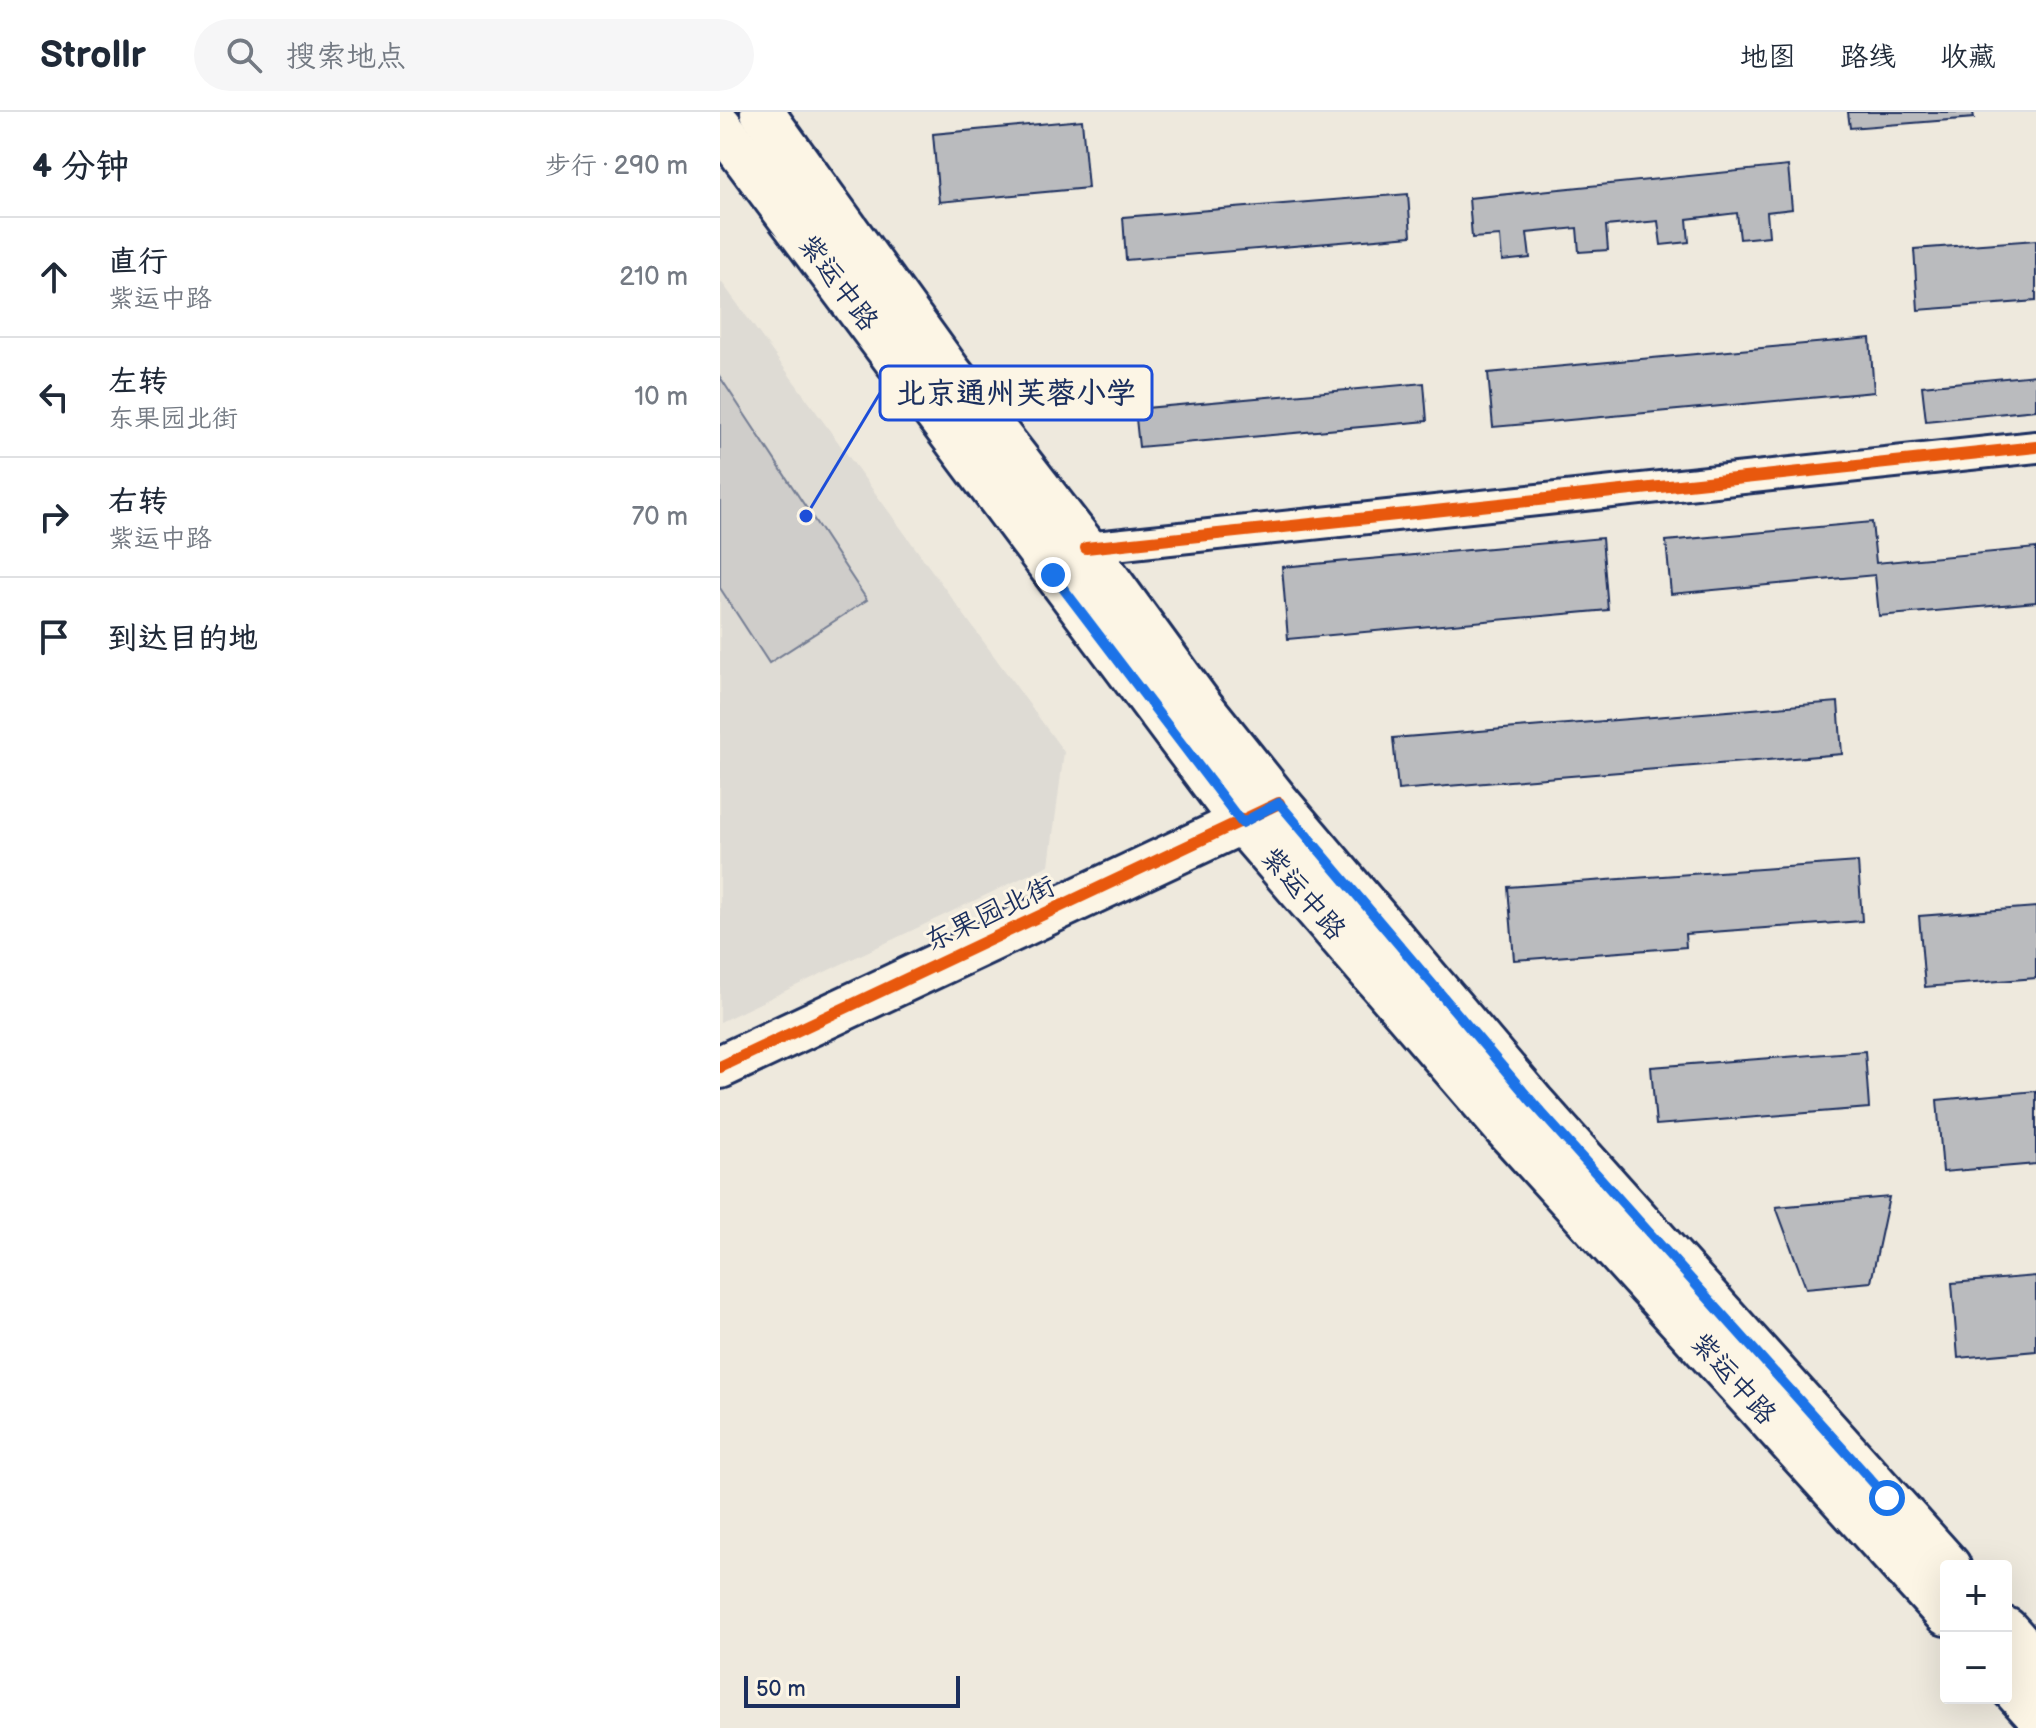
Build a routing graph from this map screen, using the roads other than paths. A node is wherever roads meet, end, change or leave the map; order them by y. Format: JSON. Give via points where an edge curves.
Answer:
{"nodes":[{"id":1,"x":762,"y":112,"type":"edge"},
{"id":2,"x":720,"y":125,"type":"edge"},
{"id":3,"x":2036,"y":447,"type":"edge"},
{"id":4,"x":1086,"y":548,"type":"junction"},
{"id":5,"x":1279,"y":803,"type":"junction"},
{"id":6,"x":1242,"y":823,"type":"junction"},
{"id":7,"x":720,"y":1067,"type":"edge"},
{"id":8,"x":1944,"y":1560,"type":"edge"},
{"id":9,"x":1940,"y":1607,"type":"edge"},
{"id":10,"x":2009,"y":1632,"type":"edge"},
{"id":11,"x":2036,"y":1662,"type":"edge"},
{"id":12,"x":2012,"y":1688,"type":"edge"},
{"id":13,"x":2036,"y":1714,"type":"edge"}],
"edges":[{"from":1,"to":4,"type":"main road","name":"紫运中路","via":[[949,371]]},
{"from":2,"to":6,"type":"main road","name":"紫运中路"},
{"from":3,"to":4,"type":"street"},
{"from":4,"to":5,"type":"main road","name":"紫运中路"},
{"from":5,"to":6,"type":"main road","name":"东果园北街"},
{"from":5,"to":8,"type":"main road","name":"紫运中路","via":[[1533,1103]]},
{"from":6,"to":7,"type":"main road","name":"东果园北街"},
{"from":6,"to":9,"type":"main road","name":"紫运中路","via":[[1505,1128]]},
{"from":10,"to":11,"type":"main road"},
{"from":12,"to":13,"type":"main road"}]}
